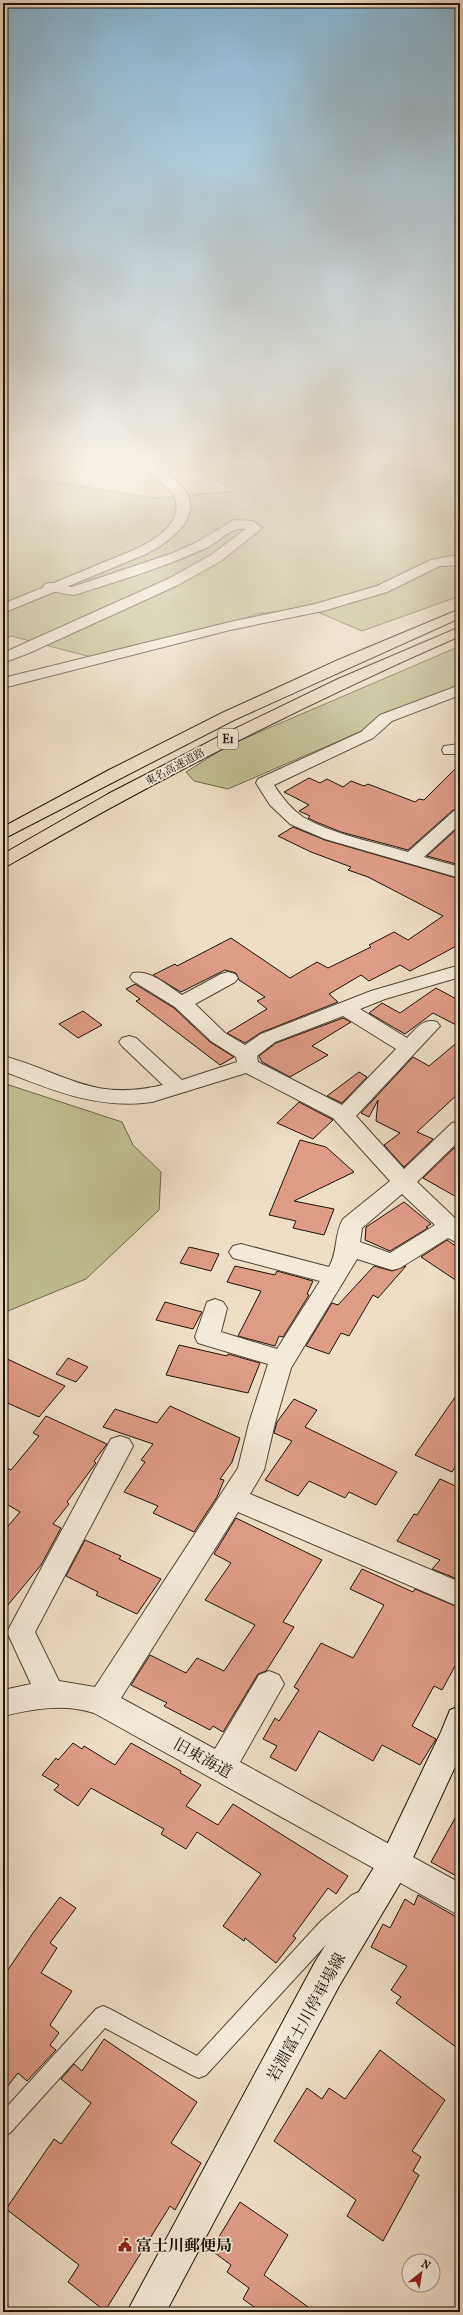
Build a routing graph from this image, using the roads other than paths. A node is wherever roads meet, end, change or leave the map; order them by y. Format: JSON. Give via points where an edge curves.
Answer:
{"nodes":[{"id":1,"x":103,"y":566,"type":"edge"},
{"id":2,"x":148,"y":566,"type":"edge"},
{"id":3,"x":203,"y":566,"type":"edge"},
{"id":4,"x":430,"y":566,"type":"edge"},
{"id":5,"x":50,"y":587,"type":"junction"},
{"id":6,"x":3,"y":609,"type":"edge"},
{"id":7,"x":460,"y":613,"type":"edge"},
{"id":8,"x":460,"y":631,"type":"edge"},
{"id":9,"x":3,"y":658,"type":"edge"},
{"id":10,"x":3,"y":683,"type":"edge"},
{"id":11,"x":460,"y":690,"type":"edge"},
{"id":12,"x":460,"y":815,"type":"edge"},
{"id":13,"x":3,"y":834,"type":"edge"},
{"id":14,"x":412,"y":858,"type":"junction"},
{"id":15,"x":3,"y":861,"type":"edge"},
{"id":16,"x":460,"y":873,"type":"edge"},
{"id":17,"x":460,"y":971,"type":"edge"},
{"id":18,"x":140,"y":977,"type":"dead end"},
{"id":19,"x":228,"y":978,"type":"dead end"},
{"id":20,"x":182,"y":1003,"type":"junction"},
{"id":21,"x":345,"y":1008,"type":"junction"},
{"id":22,"x":430,"y":1026,"type":"dead end"},
{"id":23,"x":129,"y":1042,"type":"dead end"},
{"id":24,"x":409,"y":1048,"type":"junction"},
{"id":25,"x":247,"y":1059,"type":"junction"},
{"id":26,"x":3,"y":1063,"type":"edge"},
{"id":27,"x":177,"y":1087,"type":"junction"},
{"id":28,"x":344,"y":1116,"type":"junction"},
{"id":29,"x":460,"y":1128,"type":"edge"},
{"id":30,"x":403,"y":1182,"type":"junction"},
{"id":31,"x":455,"y":1231,"type":"edge"},
{"id":32,"x":348,"y":1247,"type":"junction"},
{"id":33,"x":241,"y":1252,"type":"dead end"},
{"id":34,"x":335,"y":1277,"type":"junction"},
{"id":35,"x":215,"y":1308,"type":"dead end"},
{"id":36,"x":284,"y":1360,"type":"junction"},
{"id":37,"x":120,"y":1446,"type":"dead end"},
{"id":38,"x":233,"y":1498,"type":"junction"},
{"id":39,"x":460,"y":1595,"type":"edge"},
{"id":40,"x":270,"y":1684,"type":"dead end"},
{"id":41,"x":50,"y":1692,"type":"junction"},
{"id":42,"x":102,"y":1702,"type":"junction"},
{"id":43,"x":3,"y":1703,"type":"edge"},
{"id":44,"x":460,"y":1719,"type":"edge"},
{"id":45,"x":220,"y":1768,"type":"junction"},
{"id":46,"x":390,"y":1870,"type":"junction"},
{"id":47,"x":460,"y":1900,"type":"edge"},
{"id":48,"x":3,"y":2126,"type":"edge"},
{"id":49,"x":146,"y":2312,"type":"edge"}],
"edges":[{"from":1,"to":5,"type":"street"},
{"from":2,"to":5,"type":"street","via":[[73,591]]},
{"from":3,"to":9,"type":"street","via":[[109,612]]},
{"from":4,"to":10,"type":"street","via":[[382,589],[318,608],[230,626]]},
{"from":5,"to":6,"type":"street"},
{"from":7,"to":13,"type":"highway","name":"東名高速道路","number":"E1","via":[[297,683],[210,725]]},
{"from":8,"to":15,"type":"highway","name":"東名高速道路","number":"E1","via":[[319,693],[245,730]]},
{"from":11,"to":14,"type":"street","via":[[386,718],[367,735],[264,783],[276,801],[296,820],[331,835]]},
{"from":12,"to":14,"type":"street"},
{"from":14,"to":16,"type":"street"},
{"from":17,"to":21,"type":"street"},
{"from":18,"to":20,"type":"street"},
{"from":19,"to":20,"type":"street"},
{"from":20,"to":25,"type":"street","via":[[218,1037]]},
{"from":21,"to":24,"type":"street"},
{"from":21,"to":25,"type":"street","via":[[268,1038]]},
{"from":22,"to":24,"type":"street"},
{"from":23,"to":27,"type":"street"},
{"from":24,"to":28,"type":"street"},
{"from":25,"to":27,"type":"street"},
{"from":25,"to":28,"type":"street"},
{"from":26,"to":27,"type":"street","via":[[90,1093],[122,1098]]},
{"from":28,"to":30,"type":"street"},
{"from":29,"to":30,"type":"street"},
{"from":30,"to":31,"type":"street"},
{"from":30,"to":32,"type":"street","via":[[351,1225]]},
{"from":31,"to":32,"type":"street","via":[[392,1262]]},
{"from":32,"to":34,"type":"street","via":[[345,1260]]},
{"from":33,"to":34,"type":"street"},
{"from":34,"to":36,"type":"street"},
{"from":35,"to":36,"type":"street","via":[[207,1337]]},
{"from":36,"to":38,"type":"street","via":[[279,1367],[262,1423],[251,1470]]},
{"from":37,"to":41,"type":"street","via":[[21,1632]]},
{"from":38,"to":39,"type":"street"},
{"from":38,"to":42,"type":"street"},
{"from":40,"to":45,"type":"street"},
{"from":41,"to":42,"type":"street","name":"旧東海道","via":[[79,1694]]},
{"from":41,"to":43,"type":"street","name":"旧東海道"},
{"from":42,"to":45,"type":"street","name":"旧東海道"},
{"from":44,"to":46,"type":"street","name":"岩淵富士川停車場線","via":[[456,1733]]},
{"from":45,"to":46,"type":"street","name":"旧東海道"},
{"from":46,"to":47,"type":"street","name":"旧東海道"},
{"from":46,"to":48,"type":"lane","via":[[328,1928],[199,2068],[103,2016]]},
{"from":46,"to":49,"type":"street","name":"岩淵富士川停車場線","via":[[328,1974]]}]}
